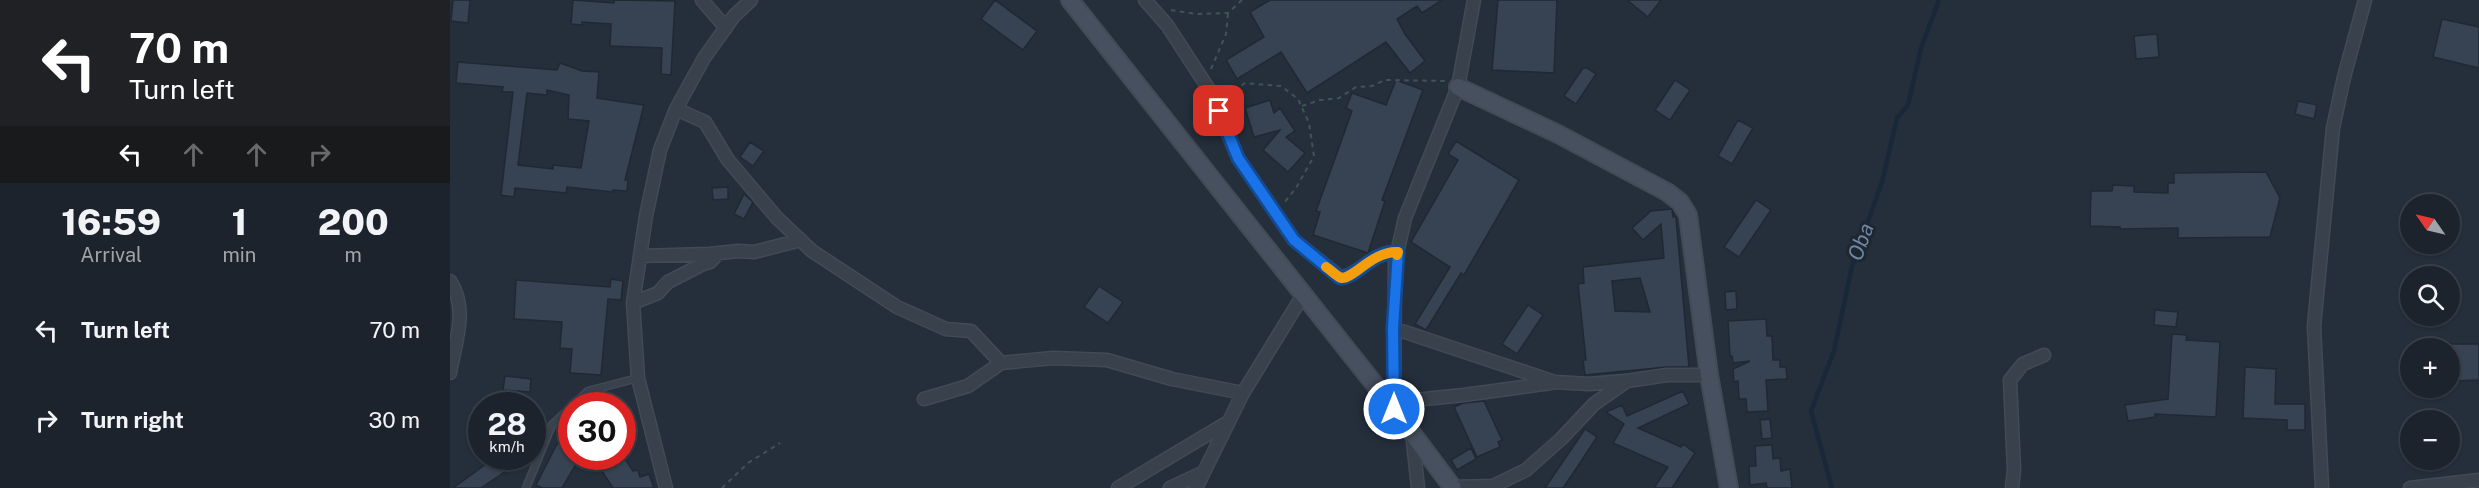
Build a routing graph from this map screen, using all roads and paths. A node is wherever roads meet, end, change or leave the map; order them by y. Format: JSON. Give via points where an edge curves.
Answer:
{"nodes":[{"id":1,"x":702,"y":0,"type":"edge"},
{"id":2,"x":751,"y":0,"type":"edge"},
{"id":3,"x":1070,"y":0,"type":"edge"},
{"id":4,"x":1242,"y":0,"type":"edge"},
{"id":5,"x":1474,"y":0,"type":"edge"},
{"id":6,"x":2365,"y":0,"type":"edge"},
{"id":7,"x":1148,"y":3,"type":"edge"},
{"id":8,"x":1228,"y":13,"type":"junction"},
{"id":9,"x":726,"y":28,"type":"junction"},
{"id":10,"x":1205,"y":82,"type":"junction"},
{"id":11,"x":1458,"y":87,"type":"junction"},
{"id":12,"x":1214,"y":100,"type":"junction"},
{"id":13,"x":1302,"y":106,"type":"junction"},
{"id":14,"x":676,"y":110,"type":"junction"},
{"id":15,"x":1277,"y":213,"type":"junction"},
{"id":16,"x":801,"y":240,"type":"junction"},
{"id":17,"x":1398,"y":252,"type":"junction"},
{"id":18,"x":719,"y":253,"type":"junction"},
{"id":19,"x":640,"y":256,"type":"junction"},
{"id":20,"x":450,"y":281,"type":"edge"},
{"id":21,"x":1303,"y":296,"type":"junction"},
{"id":22,"x":633,"y":303,"type":"junction"},
{"id":23,"x":1393,"y":328,"type":"junction"},
{"id":24,"x":453,"y":340,"type":"edge"},
{"id":25,"x":2044,"y":356,"type":"dead end"},
{"id":26,"x":1001,"y":363,"type":"junction"},
{"id":27,"x":450,"y":373,"type":"edge"},
{"id":28,"x":1709,"y":375,"type":"junction"},
{"id":29,"x":638,"y":378,"type":"junction"},
{"id":30,"x":1628,"y":381,"type":"junction"},
{"id":31,"x":1555,"y":382,"type":"junction"},
{"id":32,"x":587,"y":392,"type":"edge"},
{"id":33,"x":1243,"y":393,"type":"junction"},
{"id":34,"x":924,"y":399,"type":"dead end"},
{"id":35,"x":1394,"y":405,"type":"junction"},
{"id":36,"x":558,"y":419,"type":"edge"},
{"id":37,"x":1226,"y":423,"type":"junction"},
{"id":38,"x":1411,"y":431,"type":"junction"},
{"id":39,"x":780,"y":443,"type":"dead end"},
{"id":40,"x":1202,"y":473,"type":"junction"},
{"id":41,"x":2479,"y":480,"type":"edge"},
{"id":42,"x":526,"y":488,"type":"edge"},
{"id":43,"x":666,"y":488,"type":"edge"},
{"id":44,"x":722,"y":488,"type":"edge"},
{"id":45,"x":1118,"y":488,"type":"edge"},
{"id":46,"x":1170,"y":488,"type":"edge"},
{"id":47,"x":1196,"y":488,"type":"edge"},
{"id":48,"x":1418,"y":488,"type":"edge"},
{"id":49,"x":1453,"y":488,"type":"edge"},
{"id":50,"x":1729,"y":488,"type":"edge"},
{"id":51,"x":2012,"y":488,"type":"edge"},
{"id":52,"x":2322,"y":488,"type":"edge"},
{"id":53,"x":2410,"y":488,"type":"edge"}],
"edges":[{"from":1,"to":9,"type":"street"},
{"from":2,"to":9,"type":"street"},
{"from":3,"to":21,"type":"street"},
{"from":4,"to":8,"type":"path"},
{"from":5,"to":11,"type":"street"},
{"from":6,"to":52,"type":"street","via":[[2333,128],[2314,326]]},
{"from":7,"to":8,"type":"path","via":[[1196,14]]},
{"from":7,"to":10,"type":"street"},
{"from":8,"to":10,"type":"path","via":[[1226,34]]},
{"from":9,"to":14,"type":"street","via":[[704,58]]},
{"from":10,"to":12,"type":"street"},
{"from":11,"to":13,"type":"path","via":[[1446,81],[1385,80],[1356,87],[1340,98]]},
{"from":11,"to":17,"type":"street","via":[[1405,218]]},
{"from":11,"to":28,"type":"street","via":[[1558,134],[1680,201],[1688,215]]},
{"from":12,"to":13,"type":"path","via":[[1245,83],[1281,86]]},
{"from":12,"to":15,"type":"street","via":[[1238,158]]},
{"from":13,"to":15,"type":"path","via":[[1314,156]]},
{"from":14,"to":16,"type":"street","via":[[705,122],[728,160]]},
{"from":14,"to":19,"type":"street","via":[[660,150]]},
{"from":15,"to":17,"type":"street","via":[[1294,240],[1340,278],[1387,251]]},
{"from":16,"to":18,"type":"street","via":[[762,251]]},
{"from":16,"to":26,"type":"street","via":[[897,306],[946,329],[971,331]]},
{"from":17,"to":23,"type":"street"},
{"from":18,"to":19,"type":"street"},
{"from":18,"to":22,"type":"street","via":[[710,262]]},
{"from":19,"to":22,"type":"street"},
{"from":20,"to":24,"type":"street","via":[[461,320]]},
{"from":21,"to":33,"type":"street"},
{"from":21,"to":35,"type":"street"},
{"from":22,"to":29,"type":"street"},
{"from":23,"to":31,"type":"street"},
{"from":23,"to":35,"type":"street"},
{"from":24,"to":27,"type":"street"},
{"from":25,"to":51,"type":"street","via":[[2023,364],[2010,380]]},
{"from":26,"to":33,"type":"street","via":[[1053,358],[1107,360],[1172,379]]},
{"from":26,"to":34,"type":"street","via":[[968,386]]},
{"from":28,"to":30,"type":"street","via":[[1667,375]]},
{"from":28,"to":50,"type":"street"},
{"from":29,"to":32,"type":"lane"},
{"from":29,"to":43,"type":"street"},
{"from":30,"to":31,"type":"street"},
{"from":30,"to":49,"type":"street","via":[[1594,404],[1526,470],[1493,486]]},
{"from":31,"to":35,"type":"street"},
{"from":33,"to":37,"type":"street"},
{"from":35,"to":38,"type":"street"},
{"from":36,"to":42,"type":"lane","via":[[552,425]]},
{"from":37,"to":40,"type":"street"},
{"from":37,"to":45,"type":"street"},
{"from":38,"to":48,"type":"street"},
{"from":38,"to":49,"type":"street"},
{"from":39,"to":44,"type":"path","via":[[748,463]]},
{"from":40,"to":46,"type":"street"},
{"from":40,"to":47,"type":"street"},
{"from":41,"to":53,"type":"street"}]}
